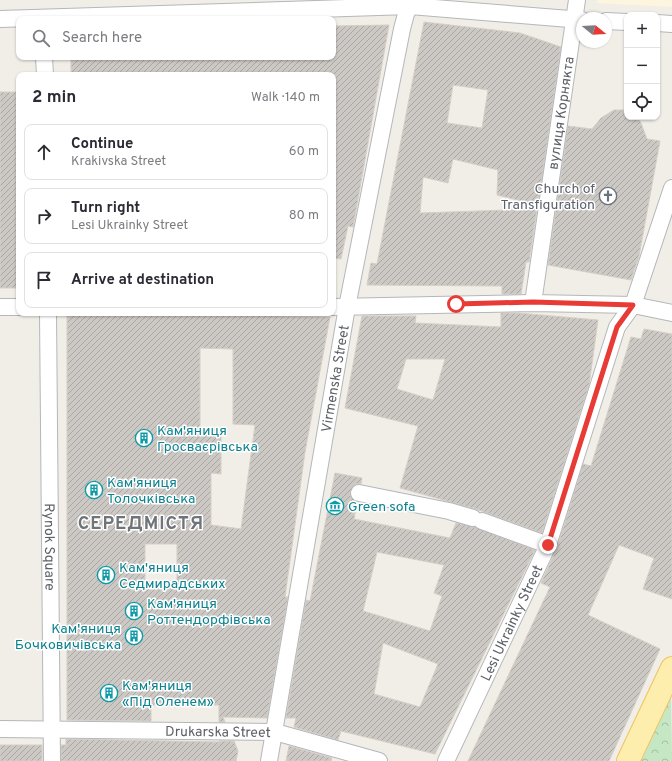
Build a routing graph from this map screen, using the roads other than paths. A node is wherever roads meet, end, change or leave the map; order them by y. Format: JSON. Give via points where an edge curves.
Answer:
{"nodes":[{"id":1,"x":577,"y":0,"type":"edge"},
{"id":2,"x":412,"y":3,"type":"edge"},
{"id":3,"x":578,"y":12,"type":"edge"},
{"id":4,"x":113,"y":16,"type":"edge"},
{"id":5,"x":0,"y":19,"type":"edge"},
{"id":6,"x":16,"y":19,"type":"edge"},
{"id":7,"x":576,"y":20,"type":"edge"},
{"id":8,"x":612,"y":21,"type":"edge"},
{"id":9,"x":624,"y":22,"type":"edge"},
{"id":10,"x":660,"y":23,"type":"edge"},
{"id":11,"x":672,"y":24,"type":"edge"},
{"id":12,"x":576,"y":38,"type":"edge"},
{"id":13,"x":44,"y":60,"type":"edge"},
{"id":14,"x":45,"y":72,"type":"edge"},
{"id":15,"x":672,"y":188,"type":"edge"},
{"id":16,"x":533,"y":302,"type":"junction"},
{"id":17,"x":633,"y":305,"type":"junction"},
{"id":18,"x":0,"y":307,"type":"edge"},
{"id":19,"x":16,"y":307,"type":"edge"},
{"id":20,"x":340,"y":307,"type":"edge"},
{"id":21,"x":672,"y":313,"type":"edge"},
{"id":22,"x":48,"y":316,"type":"edge"},
{"id":23,"x":359,"y":493,"type":"dead end"},
{"id":24,"x":548,"y":545,"type":"junction"},
{"id":25,"x":672,"y":668,"type":"edge"},
{"id":26,"x":0,"y":729,"type":"edge"},
{"id":27,"x":52,"y":729,"type":"junction"},
{"id":28,"x":275,"y":732,"type":"junction"},
{"id":29,"x":52,"y":761,"type":"edge"},
{"id":30,"x":269,"y":761,"type":"edge"},
{"id":31,"x":379,"y":761,"type":"edge"},
{"id":32,"x":446,"y":761,"type":"edge"},
{"id":33,"x":628,"y":761,"type":"edge"}],
"edges":[{"from":1,"to":3,"type":"street","name":"вулиця Корнякта"},
{"from":2,"to":4,"type":"street"},
{"from":2,"to":7,"type":"street"},
{"from":2,"to":20,"type":"street","name":"Virmenska Street","via":[[402,29]]},
{"from":5,"to":6,"type":"street"},
{"from":8,"to":9,"type":"street"},
{"from":10,"to":11,"type":"street"},
{"from":12,"to":16,"type":"street","name":"вулиця Корнякта"},
{"from":13,"to":14,"type":"street"},
{"from":15,"to":17,"type":"street","name":"Lesi Ukrainky Street"},
{"from":16,"to":17,"type":"street"},
{"from":16,"to":20,"type":"street"},
{"from":17,"to":21,"type":"street"},
{"from":17,"to":24,"type":"street","name":"Lesi Ukrainky Street","via":[[617,327]]},
{"from":18,"to":19,"type":"street"},
{"from":20,"to":28,"type":"street","name":"Virmenska Street","via":[[315,484]]},
{"from":22,"to":27,"type":"street","name":"Rynok Square"},
{"from":23,"to":24,"type":"street","via":[[449,511]]},
{"from":24,"to":32,"type":"street","name":"Lesi Ukrainky Street"},
{"from":25,"to":33,"type":"main road"},
{"from":26,"to":27,"type":"street"},
{"from":27,"to":28,"type":"street","name":"Drukarska Street"},
{"from":27,"to":29,"type":"street","name":"Rynok Square"},
{"from":28,"to":30,"type":"street","name":"Virmenska Street"},
{"from":28,"to":31,"type":"street","name":"Drukarska Street"}]}
